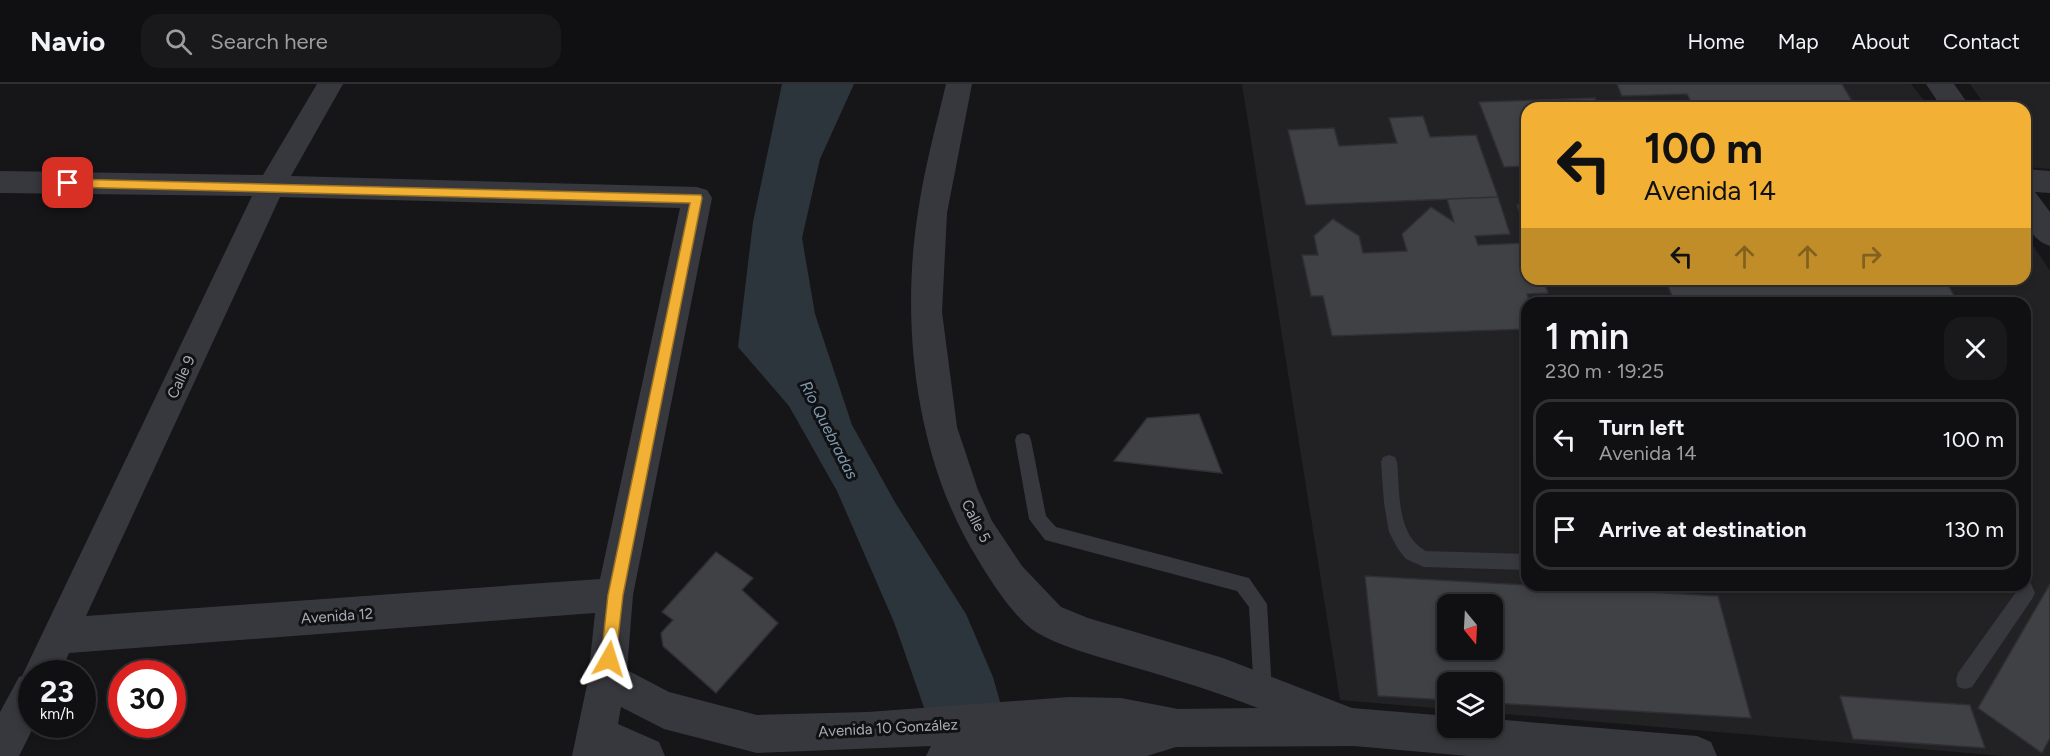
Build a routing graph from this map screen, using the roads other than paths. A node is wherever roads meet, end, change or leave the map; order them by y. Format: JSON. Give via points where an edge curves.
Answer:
{"nodes":[{"id":1,"x":330,"y":84,"type":"edge"},
{"id":2,"x":960,"y":84,"type":"edge"},
{"id":3,"x":1939,"y":84,"type":"edge"},
{"id":4,"x":1953,"y":102,"type":"edge"},
{"id":5,"x":2031,"y":180,"type":"edge"},
{"id":6,"x":0,"y":182,"type":"edge"},
{"id":7,"x":2050,"y":182,"type":"edge"},
{"id":8,"x":271,"y":186,"type":"junction"},
{"id":9,"x":2031,"y":208,"type":"edge"},
{"id":10,"x":2050,"y":235,"type":"edge"},
{"id":11,"x":1023,"y":440,"type":"dead end"},
{"id":12,"x":1389,"y":462,"type":"dead end"},
{"id":13,"x":1521,"y":562,"type":"edge"},
{"id":14,"x":2025,"y":591,"type":"edge"},
{"id":15,"x":615,"y":595,"type":"junction"},
{"id":16,"x":58,"y":636,"type":"junction"},
{"id":17,"x":47,"y":660,"type":"edge"},
{"id":18,"x":607,"y":680,"type":"junction"},
{"id":19,"x":1965,"y":680,"type":"dead end"},
{"id":20,"x":1263,"y":692,"type":"junction"},
{"id":21,"x":18,"y":717,"type":"edge"},
{"id":22,"x":1354,"y":727,"type":"junction"},
{"id":23,"x":1070,"y":731,"type":"junction"},
{"id":24,"x":594,"y":745,"type":"edge"},
{"id":25,"x":0,"y":752,"type":"edge"},
{"id":26,"x":645,"y":756,"type":"edge"},
{"id":27,"x":946,"y":756,"type":"edge"},
{"id":28,"x":1697,"y":756,"type":"edge"}],
"edges":[{"from":1,"to":8,"type":"street","name":"Calle 9"},
{"from":2,"to":20,"type":"street","name":"Calle 5","via":[[932,213],[926,312],[940,427],[961,492],[980,532],[1009,578],[1048,619]]},
{"from":3,"to":4,"type":"street"},
{"from":5,"to":7,"type":"street"},
{"from":6,"to":8,"type":"street"},
{"from":8,"to":15,"type":"street","via":[[696,198]]},
{"from":8,"to":16,"type":"street","name":"Calle 9"},
{"from":9,"to":10,"type":"street"},
{"from":11,"to":20,"type":"lane","via":[[1038,519],[1051,534],[1243,584],[1258,604]]},
{"from":12,"to":13,"type":"lane","via":[[1398,536],[1413,556]]},
{"from":14,"to":19,"type":"lane"},
{"from":15,"to":16,"type":"street","name":"Avenida 12"},
{"from":15,"to":18,"type":"street"},
{"from":16,"to":17,"type":"street","name":"Calle 9"},
{"from":18,"to":23,"type":"street","name":"Avenida 10 González","via":[[664,710],[758,734]]},
{"from":18,"to":24,"type":"street"},
{"from":20,"to":22,"type":"street","name":"Calle 5"},
{"from":21,"to":25,"type":"street"},
{"from":22,"to":23,"type":"street","name":"Avenida 10 González","via":[[1178,728],[1126,743]]},
{"from":22,"to":28,"type":"street","name":"Avenida 10 González"},
{"from":23,"to":27,"type":"street","name":"Avenida 10 González"},
{"from":24,"to":26,"type":"street"}]}
